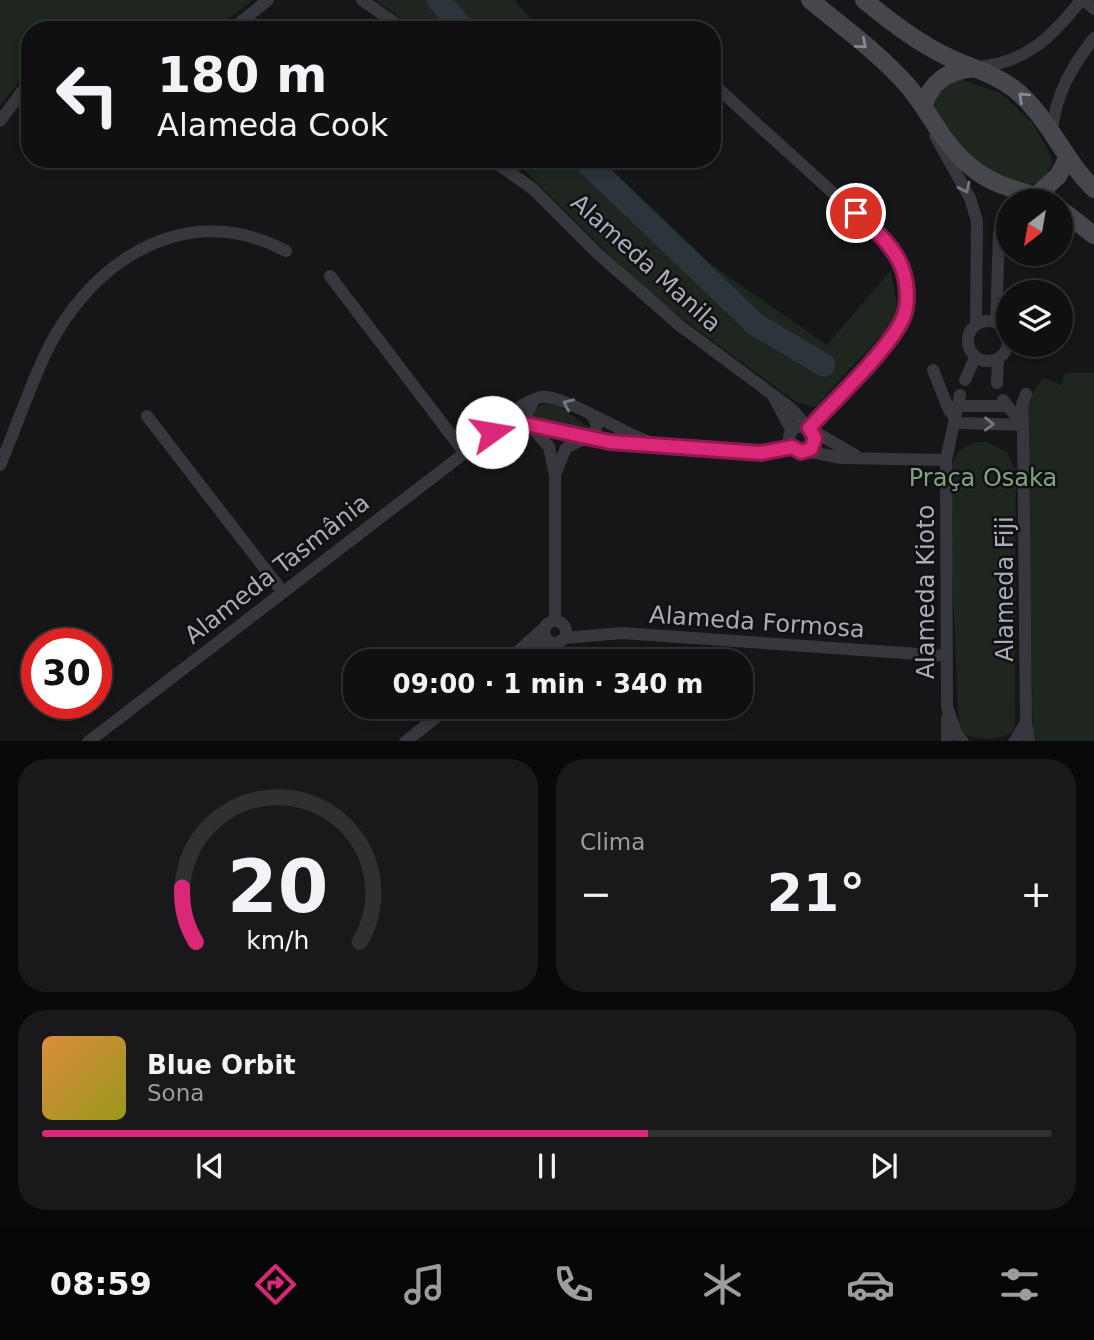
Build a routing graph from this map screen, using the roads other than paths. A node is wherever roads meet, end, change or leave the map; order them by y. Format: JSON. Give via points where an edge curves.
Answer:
{"nodes":[{"id":1,"x":268,"y":0,"type":"edge"},
{"id":2,"x":362,"y":0,"type":"edge"},
{"id":3,"x":810,"y":0,"type":"edge"},
{"id":4,"x":864,"y":0,"type":"edge"},
{"id":5,"x":1083,"y":0,"type":"edge"},
{"id":6,"x":1094,"y":9,"type":"edge"},
{"id":7,"x":242,"y":21,"type":"edge"},
{"id":8,"x":392,"y":21,"type":"edge"},
{"id":9,"x":1094,"y":38,"type":"edge"},
{"id":10,"x":978,"y":67,"type":"junction"},
{"id":11,"x":721,"y":91,"type":"edge"},
{"id":12,"x":21,"y":93,"type":"edge"},
{"id":13,"x":924,"y":106,"type":"junction"},
{"id":14,"x":0,"y":121,"type":"edge"},
{"id":15,"x":1052,"y":131,"type":"junction"},
{"id":16,"x":1067,"y":159,"type":"junction"},
{"id":17,"x":504,"y":168,"type":"edge"},
{"id":18,"x":1009,"y":189,"type":"edge"},
{"id":19,"x":1047,"y":189,"type":"edge"},
{"id":20,"x":1094,"y":189,"type":"edge"},
{"id":21,"x":1073,"y":219,"type":"edge"},
{"id":22,"x":1094,"y":235,"type":"edge"},
{"id":23,"x":286,"y":251,"type":"dead end"},
{"id":24,"x":330,"y":276,"type":"dead end"},
{"id":25,"x":996,"y":323,"type":"edge"},
{"id":26,"x":976,"y":324,"type":"junction"},
{"id":27,"x":975,"y":358,"type":"junction"},
{"id":28,"x":998,"y":359,"type":"joint"},
{"id":29,"x":933,"y":370,"type":"dead end"},
{"id":30,"x":965,"y":380,"type":"dead end"},
{"id":31,"x":998,"y":383,"type":"dead end"},
{"id":32,"x":1026,"y":394,"type":"dead end"},
{"id":33,"x":774,"y":398,"type":"junction"},
{"id":34,"x":534,"y":399,"type":"junction"},
{"id":35,"x":147,"y":416,"type":"dead end"},
{"id":36,"x":593,"y":417,"type":"junction"},
{"id":37,"x":956,"y":421,"type":"junction"},
{"id":38,"x":526,"y":424,"type":"junction"},
{"id":39,"x":1023,"y":425,"type":"junction"},
{"id":40,"x":809,"y":428,"type":"junction"},
{"id":41,"x":492,"y":432,"type":"junction"},
{"id":42,"x":587,"y":437,"type":"junction"},
{"id":43,"x":791,"y":438,"type":"junction"},
{"id":44,"x":652,"y":443,"type":"junction"},
{"id":45,"x":807,"y":451,"type":"junction"},
{"id":46,"x":464,"y":452,"type":"junction"},
{"id":47,"x":862,"y":458,"type":"junction"},
{"id":48,"x":946,"y":460,"type":"junction"},
{"id":49,"x":0,"y":465,"type":"edge"},
{"id":50,"x":555,"y":475,"type":"junction"},
{"id":51,"x":282,"y":591,"type":"junction"},
{"id":52,"x":555,"y":631,"type":"junction"},
{"id":53,"x":527,"y":649,"type":"edge"},
{"id":54,"x":532,"y":649,"type":"edge"},
{"id":55,"x":947,"y":656,"type":"junction"},
{"id":56,"x":947,"y":707,"type":"junction"},
{"id":57,"x":433,"y":719,"type":"edge"},
{"id":58,"x":1026,"y":722,"type":"junction"},
{"id":59,"x":88,"y":741,"type":"edge"},
{"id":60,"x":404,"y":741,"type":"edge"},
{"id":61,"x":947,"y":741,"type":"edge"},
{"id":62,"x":963,"y":741,"type":"edge"},
{"id":63,"x":1014,"y":741,"type":"edge"},
{"id":64,"x":1029,"y":741,"type":"edge"}],
"edges":[{"from":1,"to":7,"type":"street"},
{"from":2,"to":8,"type":"street"},
{"from":3,"to":13,"type":"main road","one_way":true,"via":[[897,75]]},
{"from":4,"to":10,"type":"main road","via":[[926,46]]},
{"from":5,"to":6,"type":"street"},
{"from":5,"to":10,"type":"street","via":[[1039,47],[1018,59]]},
{"from":9,"to":15,"type":"street","via":[[1059,93]]},
{"from":10,"to":13,"type":"main road","via":[[943,76]]},
{"from":15,"to":10,"type":"main road","one_way":true,"via":[[1012,87]]},
{"from":11,"to":40,"type":"street","via":[[888,243],[905,278],[906,306],[895,331]]},
{"from":12,"to":14,"type":"street"},
{"from":13,"to":18,"type":"main road","via":[[960,159]]},
{"from":13,"to":26,"type":"street","one_way":true,"via":[[977,221]]},
{"from":15,"to":16,"type":"main road"},
{"from":16,"to":19,"type":"main road"},
{"from":16,"to":20,"type":"main road"},
{"from":17,"to":33,"type":"street","name":"Alameda Manila","via":[[533,188],[670,317]]},
{"from":21,"to":22,"type":"main road"},
{"from":23,"to":49,"type":"street","via":[[240,232],[220,230],[192,231],[136,252],[106,275],[62,323]]},
{"from":24,"to":46,"type":"street"},
{"from":25,"to":26,"type":"street"},
{"from":26,"to":27,"type":"street","via":[[967,341]]},
{"from":27,"to":28,"type":"street","via":[[986,362]]},
{"from":27,"to":30,"type":"street"},
{"from":28,"to":31,"type":"street"},
{"from":29,"to":37,"type":"street"},
{"from":32,"to":39,"type":"street","name":"Alameda Fiji"},
{"from":33,"to":40,"type":"street","name":"Alameda Manila"},
{"from":33,"to":43,"type":"street","name":"Alameda Manila"},
{"from":36,"to":34,"type":"street","name":"Alameda Tasmânia","one_way":true,"via":[[558,399]]},
{"from":34,"to":38,"type":"street","via":[[524,416]]},
{"from":34,"to":41,"type":"street","name":"Alameda Tasmânia"},
{"from":35,"to":51,"type":"street"},
{"from":36,"to":42,"type":"street","via":[[596,430]]},
{"from":36,"to":44,"type":"street","name":"Alameda Tasmânia"},
{"from":37,"to":39,"type":"street","one_way":true},
{"from":37,"to":39,"type":"street","name":"Alameda Kioto","via":[[958,400],[1005,403]]},
{"from":37,"to":48,"type":"street","name":"Alameda Kioto"},
{"from":38,"to":41,"type":"street","name":"Alameda Tasmânia"},
{"from":38,"to":42,"type":"street","name":"Alameda Tasmânia"},
{"from":38,"to":50,"type":"street","via":[[549,447]]},
{"from":39,"to":58,"type":"street","name":"Alameda Fiji"},
{"from":40,"to":43,"type":"street"},
{"from":40,"to":45,"type":"street","via":[[815,442]]},
{"from":40,"to":47,"type":"street"},
{"from":41,"to":46,"type":"street","name":"Alameda Tasmânia"},
{"from":42,"to":44,"type":"street","name":"Alameda Tasmânia"},
{"from":42,"to":50,"type":"street","via":[[566,447]]},
{"from":43,"to":44,"type":"street","name":"Alameda Tasmânia","via":[[779,452]]},
{"from":43,"to":45,"type":"street"},
{"from":45,"to":47,"type":"street","via":[[825,457]]},
{"from":46,"to":51,"type":"street","name":"Alameda Tasmânia"},
{"from":47,"to":48,"type":"street"},
{"from":48,"to":55,"type":"street","name":"Alameda Kioto"},
{"from":50,"to":52,"type":"street"},
{"from":51,"to":59,"type":"street","name":"Alameda Tasmânia"},
{"from":52,"to":53,"type":"street"},
{"from":52,"to":54,"type":"street"},
{"from":52,"to":55,"type":"street","name":"Alameda Formosa"},
{"from":55,"to":56,"type":"street","name":"Alameda Kioto"},
{"from":56,"to":61,"type":"street","name":"Alameda Kioto"},
{"from":56,"to":62,"type":"street","name":"Alameda Kioto"},
{"from":57,"to":60,"type":"street"},
{"from":58,"to":63,"type":"street"},
{"from":58,"to":64,"type":"street","name":"Alameda Fiji"}]}
